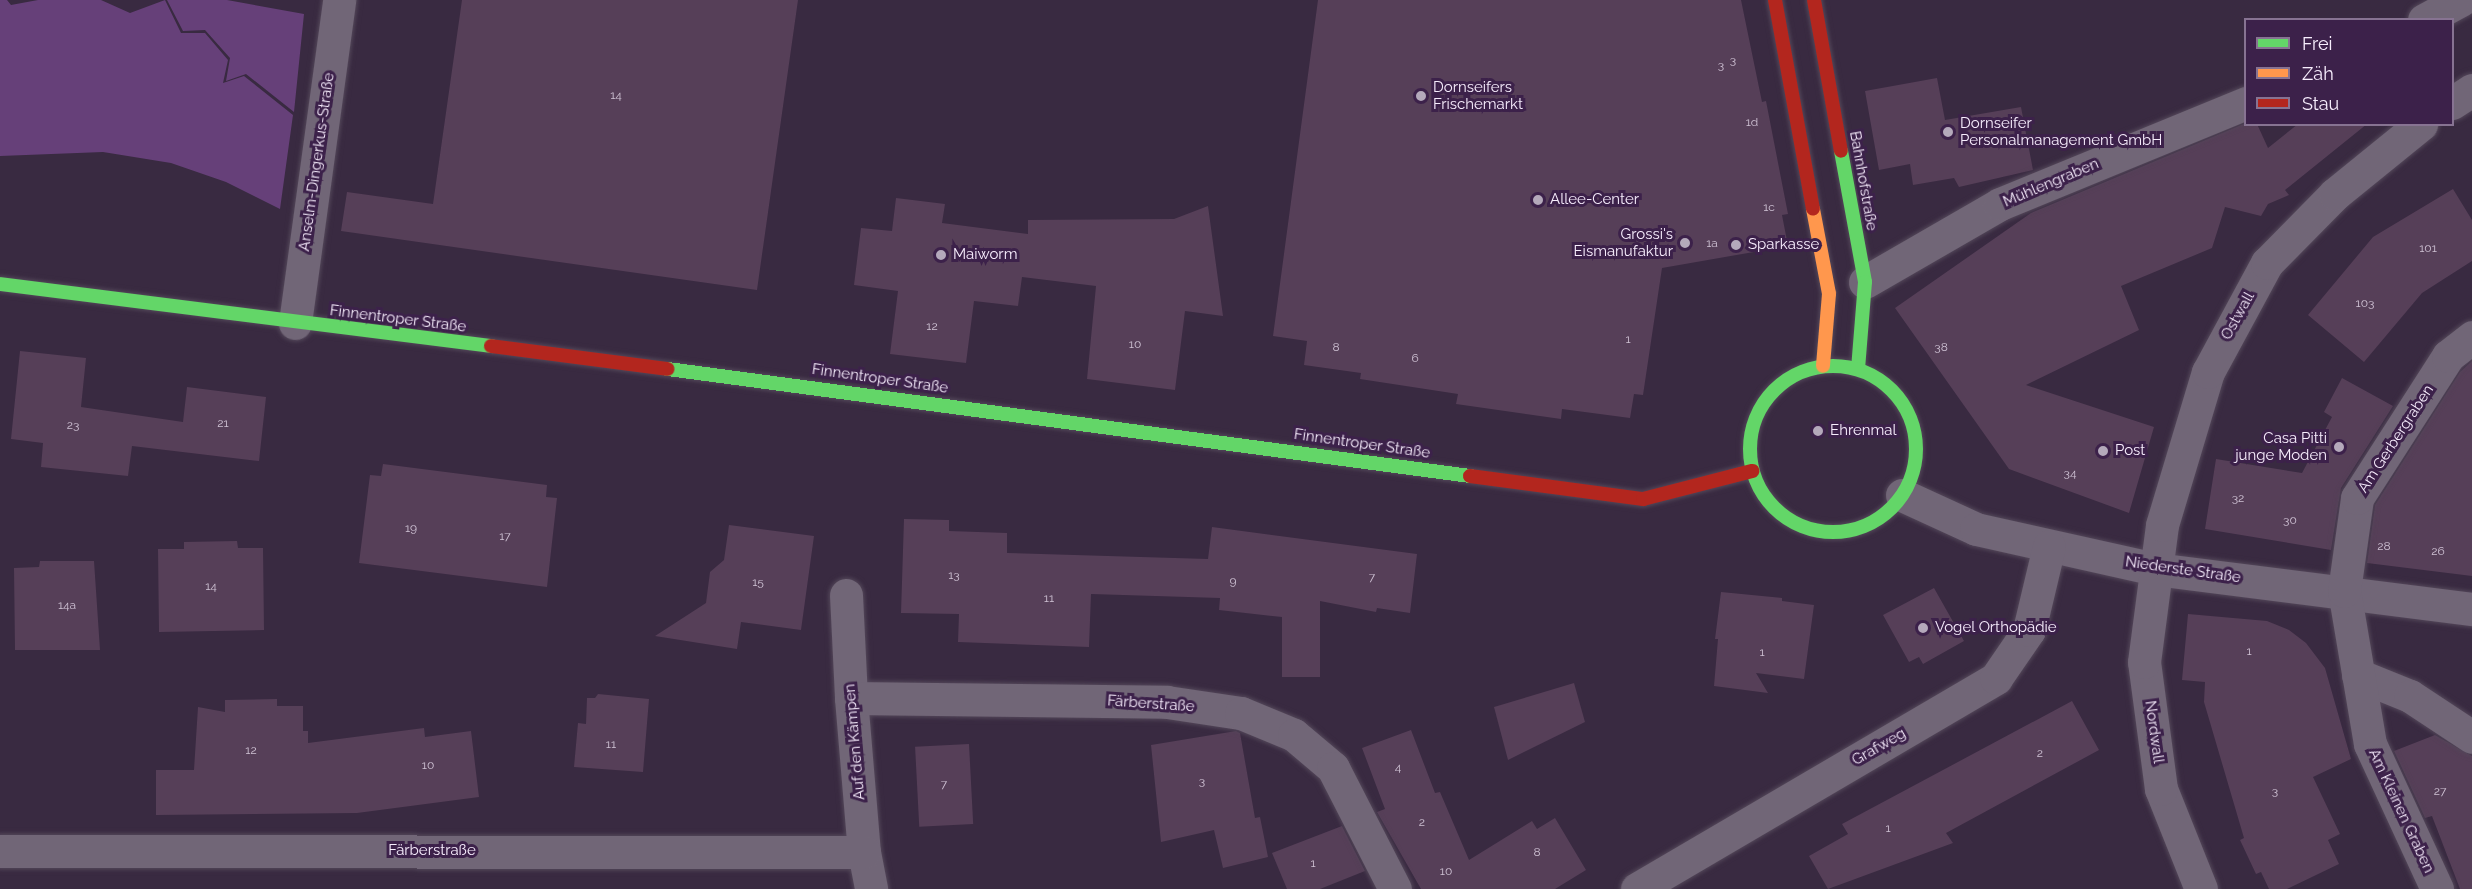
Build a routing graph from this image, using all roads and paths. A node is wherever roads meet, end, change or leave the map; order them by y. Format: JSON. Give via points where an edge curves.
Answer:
{"nodes":[{"id":1,"x":339,"y":0,"type":"edge"},
{"id":2,"x":1775,"y":0,"type":"edge"},
{"id":3,"x":1814,"y":0,"type":"edge"},
{"id":4,"x":2461,"y":0,"type":"edge"},
{"id":5,"x":2428,"y":18,"type":"edge"},
{"id":6,"x":2472,"y":90,"type":"edge"},
{"id":7,"x":2454,"y":102,"type":"edge"},
{"id":8,"x":2244,"y":104,"type":"edge"},
{"id":9,"x":2419,"y":126,"type":"edge"},
{"id":10,"x":1865,"y":282,"type":"junction"},
{"id":11,"x":0,"y":284,"type":"edge"},
{"id":12,"x":296,"y":323,"type":"junction"},
{"id":13,"x":2472,"y":337,"type":"edge"},
{"id":14,"x":1823,"y":366,"type":"junction"},
{"id":15,"x":1858,"y":369,"type":"junction"},
{"id":16,"x":1752,"y":471,"type":"junction"},
{"id":17,"x":1902,"y":495,"type":"junction"},
{"id":18,"x":2049,"y":546,"type":"junction"},
{"id":19,"x":2155,"y":569,"type":"junction"},
{"id":20,"x":2344,"y":591,"type":"junction"},
{"id":21,"x":846,"y":595,"type":"dead end"},
{"id":22,"x":2472,"y":609,"type":"edge"},
{"id":23,"x":2358,"y":675,"type":"junction"},
{"id":24,"x":851,"y":698,"type":"junction"},
{"id":25,"x":2463,"y":731,"type":"edge"},
{"id":26,"x":0,"y":851,"type":"edge"},
{"id":27,"x":864,"y":852,"type":"junction"},
{"id":28,"x":871,"y":889,"type":"edge"},
{"id":29,"x":1395,"y":889,"type":"edge"},
{"id":30,"x":1637,"y":889,"type":"edge"},
{"id":31,"x":2201,"y":889,"type":"edge"},
{"id":32,"x":2437,"y":889,"type":"edge"}],
"edges":[{"from":1,"to":12,"type":"street","name":"Anselm-Dingerkus-Straße"},
{"from":2,"to":14,"type":"street","via":[[1829,294]]},
{"from":3,"to":10,"type":"street","name":"Bahnhofstraße"},
{"from":4,"to":5,"type":"street"},
{"from":6,"to":7,"type":"street"},
{"from":8,"to":10,"type":"street","name":"Mühlengraben","via":[[2000,204]]},
{"from":9,"to":19,"type":"street","name":"Ostwall","via":[[2336,194],[2267,262],[2208,372],[2162,525]]},
{"from":10,"to":15,"type":"street","name":"Bahnhofstraße"},
{"from":11,"to":12,"type":"street","name":"Finnentroper Straße"},
{"from":12,"to":16,"type":"street","name":"Finnentroper Straße","via":[[788,384],[1642,500]]},
{"from":13,"to":20,"type":"street","name":"Am Gerbergraben","via":[[2448,356],[2358,498]]},
{"from":14,"to":15,"type":"street"},
{"from":14,"to":16,"type":"street","via":[[1795,374],[1767,399],[1756,415],[1750,443]]},
{"from":15,"to":17,"type":"street","via":[[1881,381],[1899,399],[1912,421],[1917,446],[1913,472]]},
{"from":16,"to":17,"type":"street","via":[[1764,495],[1782,515],[1806,528],[1833,532],[1860,527],[1884,515]]},
{"from":17,"to":18,"type":"street","name":"Niederste Straße","via":[[1976,529]]},
{"from":18,"to":19,"type":"street","name":"Niederste Straße"},
{"from":18,"to":30,"type":"street","name":"Grafweg","via":[[2029,630],[1996,678]]},
{"from":19,"to":20,"type":"street","name":"Niederste Straße"},
{"from":19,"to":31,"type":"street","name":"Nordwall","via":[[2144,662],[2161,789]]},
{"from":20,"to":22,"type":"street","name":"Niederste Straße"},
{"from":20,"to":23,"type":"street","name":"Am Kleinen Graben"},
{"from":21,"to":24,"type":"street","name":"Auf den Kämpen"},
{"from":23,"to":25,"type":"street","via":[[2410,696]]},
{"from":23,"to":32,"type":"street","name":"Am Kleinen Graben","via":[[2370,744]]},
{"from":24,"to":27,"type":"street","name":"Auf den Kämpen"},
{"from":24,"to":29,"type":"street","name":"Färberstraße","via":[[1167,702],[1241,713],[1294,735],[1333,768]]},
{"from":26,"to":27,"type":"street","name":"Färberstraße"},
{"from":27,"to":28,"type":"street","name":"Auf den Kämpen"}]}
